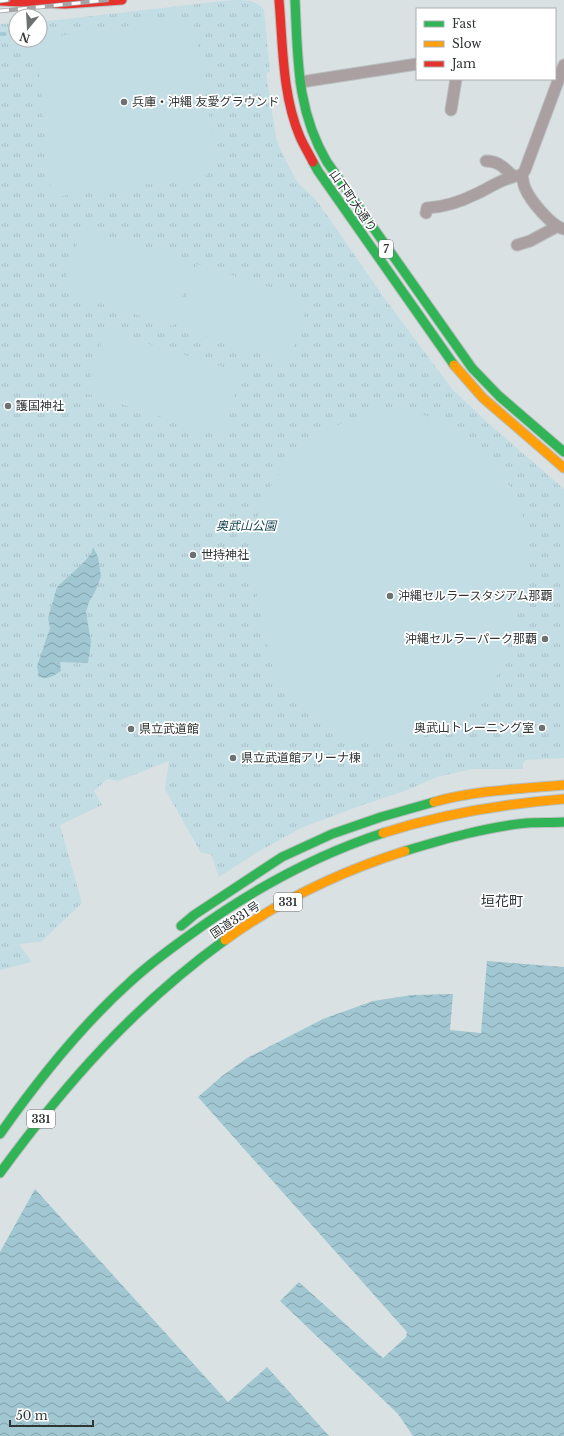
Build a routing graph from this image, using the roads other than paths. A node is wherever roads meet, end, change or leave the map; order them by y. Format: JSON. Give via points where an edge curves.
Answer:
{"nodes":[{"id":1,"x":122,"y":0,"type":"edge"},
{"id":2,"x":279,"y":0,"type":"edge"},
{"id":3,"x":294,"y":0,"type":"edge"},
{"id":4,"x":0,"y":1,"type":"edge"},
{"id":5,"x":416,"y":64,"type":"edge"},
{"id":6,"x":561,"y":69,"type":"edge"},
{"id":7,"x":456,"y":80,"type":"edge"},
{"id":8,"x":301,"y":82,"type":"junction"},
{"id":9,"x":451,"y":110,"type":"dead end"},
{"id":10,"x":486,"y":161,"type":"dead end"},
{"id":11,"x":517,"y":176,"type":"junction"},
{"id":12,"x":426,"y":213,"type":"dead end"},
{"id":13,"x":560,"y":228,"type":"edge"},
{"id":14,"x":517,"y":245,"type":"dead end"},
{"id":15,"x":564,"y":452,"type":"edge"},
{"id":16,"x":564,"y":468,"type":"edge"},
{"id":17,"x":564,"y":784,"type":"edge"},
{"id":18,"x":564,"y":799,"type":"edge"},
{"id":19,"x":564,"y":822,"type":"edge"},
{"id":20,"x":174,"y":932,"type":"dead end"},
{"id":21,"x":152,"y":951,"type":"dead end"},
{"id":22,"x":138,"y":975,"type":"junction"},
{"id":23,"x":0,"y":1134,"type":"edge"},
{"id":24,"x":0,"y":1173,"type":"edge"}],
"edges":[{"from":1,"to":4,"type":"main road","via":[[64,4]]},
{"from":2,"to":16,"type":"main road","name":"山下町大通り","number":"7","via":[[285,76],[290,103],[300,137],[318,171],[443,352],[462,375],[494,408]]},
{"from":3,"to":8,"type":"main road","name":"山下町大通り","number":"7"},
{"from":5,"to":8,"type":"street"},
{"from":6,"to":11,"type":"street","via":[[526,170]]},
{"from":7,"to":9,"type":"street"},
{"from":8,"to":15,"type":"main road","name":"山下町大通り","number":"7","via":[[309,125],[323,155],[444,331],[489,387]]},
{"from":10,"to":11,"type":"street","via":[[494,161]]},
{"from":11,"to":12,"type":"street","via":[[443,207],[428,208]]},
{"from":11,"to":13,"type":"street","via":[[543,214]]},
{"from":13,"to":14,"type":"street"},
{"from":17,"to":20,"type":"main road","via":[[453,797],[332,834],[282,857],[194,915]]},
{"from":18,"to":22,"type":"main road","name":"国道331号","number":"331","via":[[506,804],[425,820],[370,838],[313,861],[259,889],[204,925]]},
{"from":19,"to":24,"type":"main road","name":"国道331号","number":"331","via":[[517,825],[464,834],[414,848],[325,883],[239,930],[200,957],[161,990],[102,1047],[66,1087]]},
{"from":21,"to":22,"type":"main road","name":"国道331号","number":"331"},
{"from":22,"to":23,"type":"main road","name":"国道331号","number":"331","via":[[46,1071]]}]}
